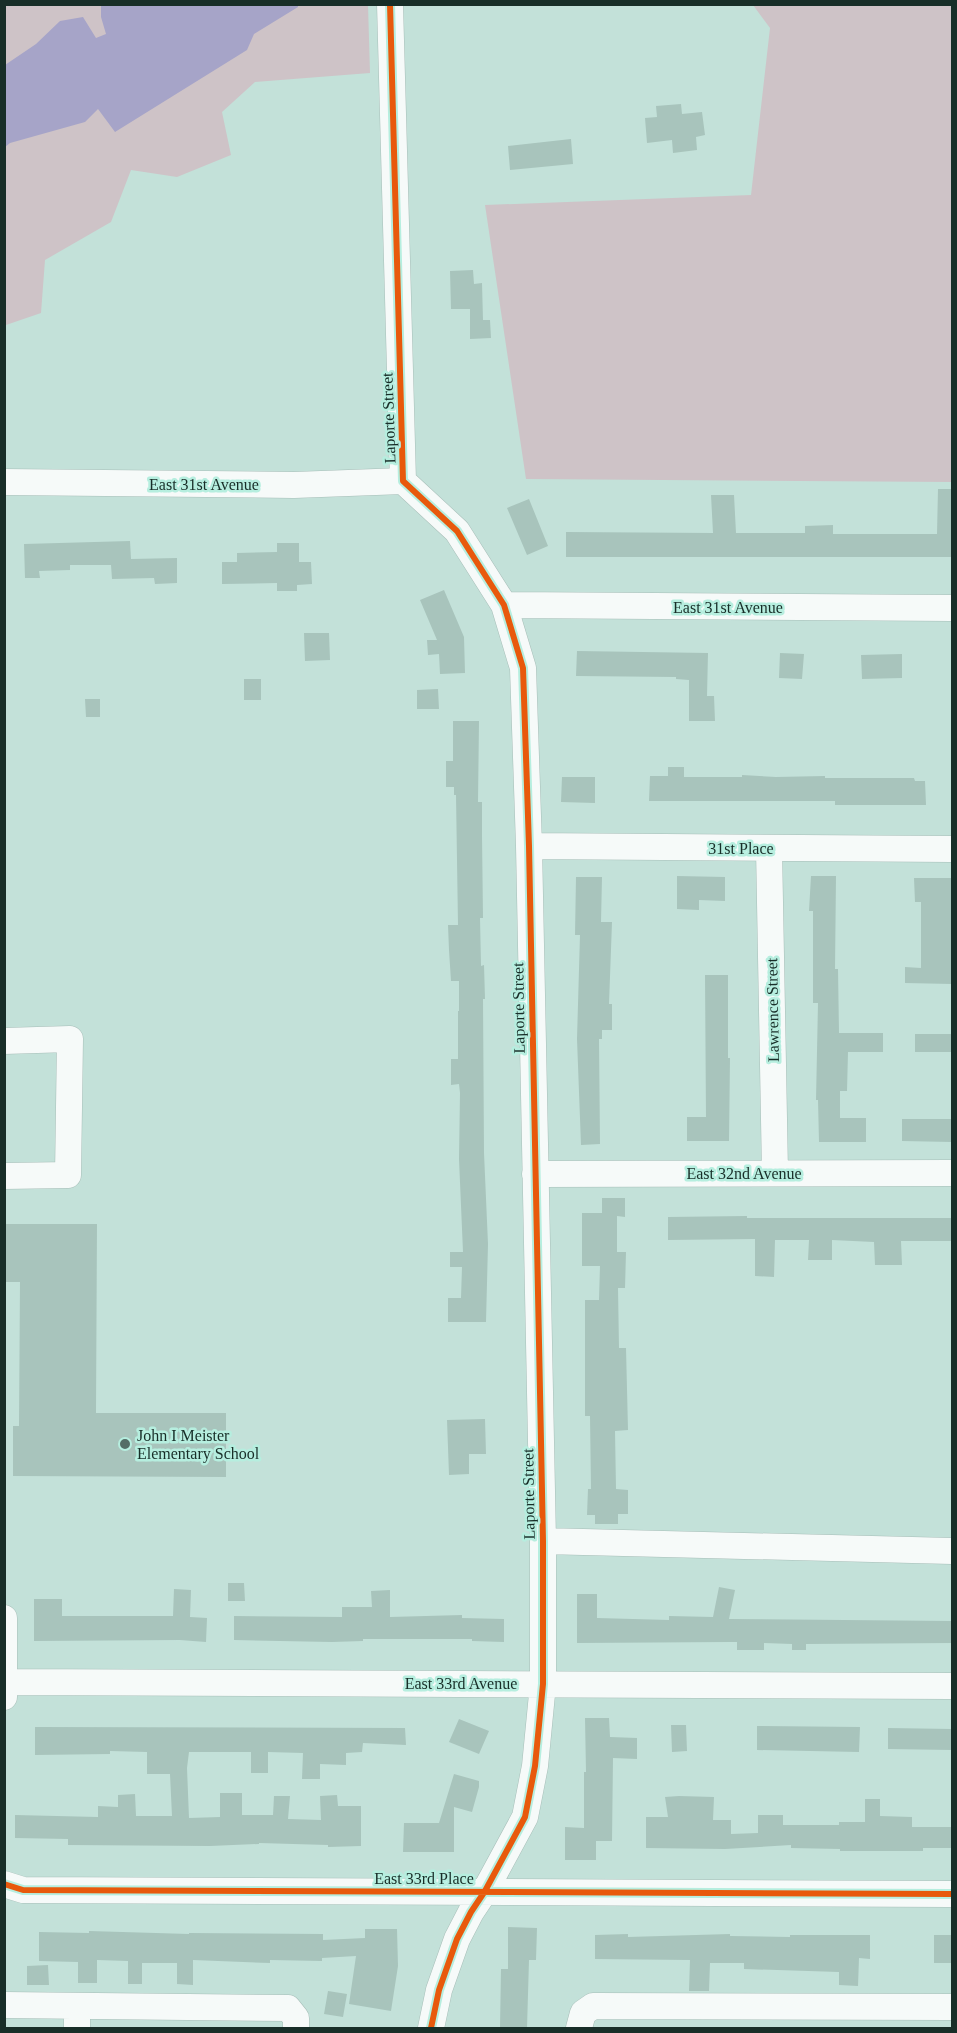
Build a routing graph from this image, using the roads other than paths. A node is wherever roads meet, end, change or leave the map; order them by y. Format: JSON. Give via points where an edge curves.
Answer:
{"nodes":[{"id":1,"x":390,"y":4,"type":"edge"},
{"id":2,"x":404,"y":481,"type":"junction"},
{"id":3,"x":4,"y":482,"type":"edge"},
{"id":4,"x":504,"y":605,"type":"junction"},
{"id":5,"x":952,"y":608,"type":"edge"},
{"id":6,"x":529,"y":846,"type":"junction"},
{"id":7,"x":769,"y":848,"type":"junction"},
{"id":8,"x":952,"y":849,"type":"edge"},
{"id":9,"x":4,"y":1041,"type":"edge"},
{"id":10,"x":775,"y":1173,"type":"junction"},
{"id":11,"x":952,"y":1173,"type":"edge"},
{"id":12,"x":535,"y":1174,"type":"junction"},
{"id":13,"x":4,"y":1176,"type":"edge"},
{"id":14,"x":543,"y":1540,"type":"junction"},
{"id":15,"x":952,"y":1551,"type":"edge"},
{"id":16,"x":4,"y":1617,"type":"edge"},
{"id":17,"x":543,"y":1683,"type":"junction"},
{"id":18,"x":952,"y":1686,"type":"edge"},
{"id":19,"x":5,"y":1687,"type":"edge"},
{"id":20,"x":4,"y":1884,"type":"edge"},
{"id":21,"x":485,"y":1892,"type":"junction"},
{"id":22,"x":952,"y":1894,"type":"edge"},
{"id":23,"x":4,"y":2005,"type":"edge"},
{"id":24,"x":952,"y":2007,"type":"edge"},
{"id":25,"x":77,"y":2017,"type":"edge"},
{"id":26,"x":224,"y":2018,"type":"edge"},
{"id":27,"x":296,"y":2028,"type":"edge"},
{"id":28,"x":431,"y":2028,"type":"edge"},
{"id":29,"x":579,"y":2028,"type":"edge"}],
"edges":[{"from":1,"to":2,"type":"street","name":"Laporte Street"},
{"from":2,"to":3,"type":"street","name":"East 31st Avenue","via":[[294,485]]},
{"from":2,"to":4,"type":"street","name":"Laporte Street","via":[[456,531]]},
{"from":4,"to":5,"type":"street","name":"East 31st Avenue"},
{"from":4,"to":6,"type":"street","name":"Laporte Street","via":[[523,668]]},
{"from":6,"to":7,"type":"street","name":"31st Place"},
{"from":6,"to":12,"type":"street","name":"Laporte Street"},
{"from":7,"to":8,"type":"street","name":"31st Place"},
{"from":7,"to":10,"type":"street","name":"Lawrence Street"},
{"from":9,"to":13,"type":"street","via":[[70,1039],[69,1175]]},
{"from":10,"to":11,"type":"street","name":"East 32nd Avenue"},
{"from":10,"to":12,"type":"street","name":"East 32nd Avenue"},
{"from":12,"to":14,"type":"street","name":"Laporte Street"},
{"from":14,"to":15,"type":"street"},
{"from":14,"to":17,"type":"street","name":"Laporte Street"},
{"from":16,"to":19,"type":"street"},
{"from":17,"to":18,"type":"street","name":"East 33rd Avenue"},
{"from":17,"to":19,"type":"street","name":"East 33rd Avenue"},
{"from":17,"to":21,"type":"street","name":"Laporte Street","via":[[535,1766],[525,1817]]},
{"from":20,"to":21,"type":"street","name":"East 33rd Place","via":[[23,1890]]},
{"from":21,"to":22,"type":"street","name":"East 33rd Place"},
{"from":21,"to":28,"type":"street","name":"Laporte Street","via":[[457,1939]]},
{"from":23,"to":25,"type":"street"},
{"from":24,"to":29,"type":"street","via":[[593,2006],[583,2013]]},
{"from":25,"to":26,"type":"street"},
{"from":26,"to":27,"type":"street","via":[[288,2008],[296,2018]]}]}
